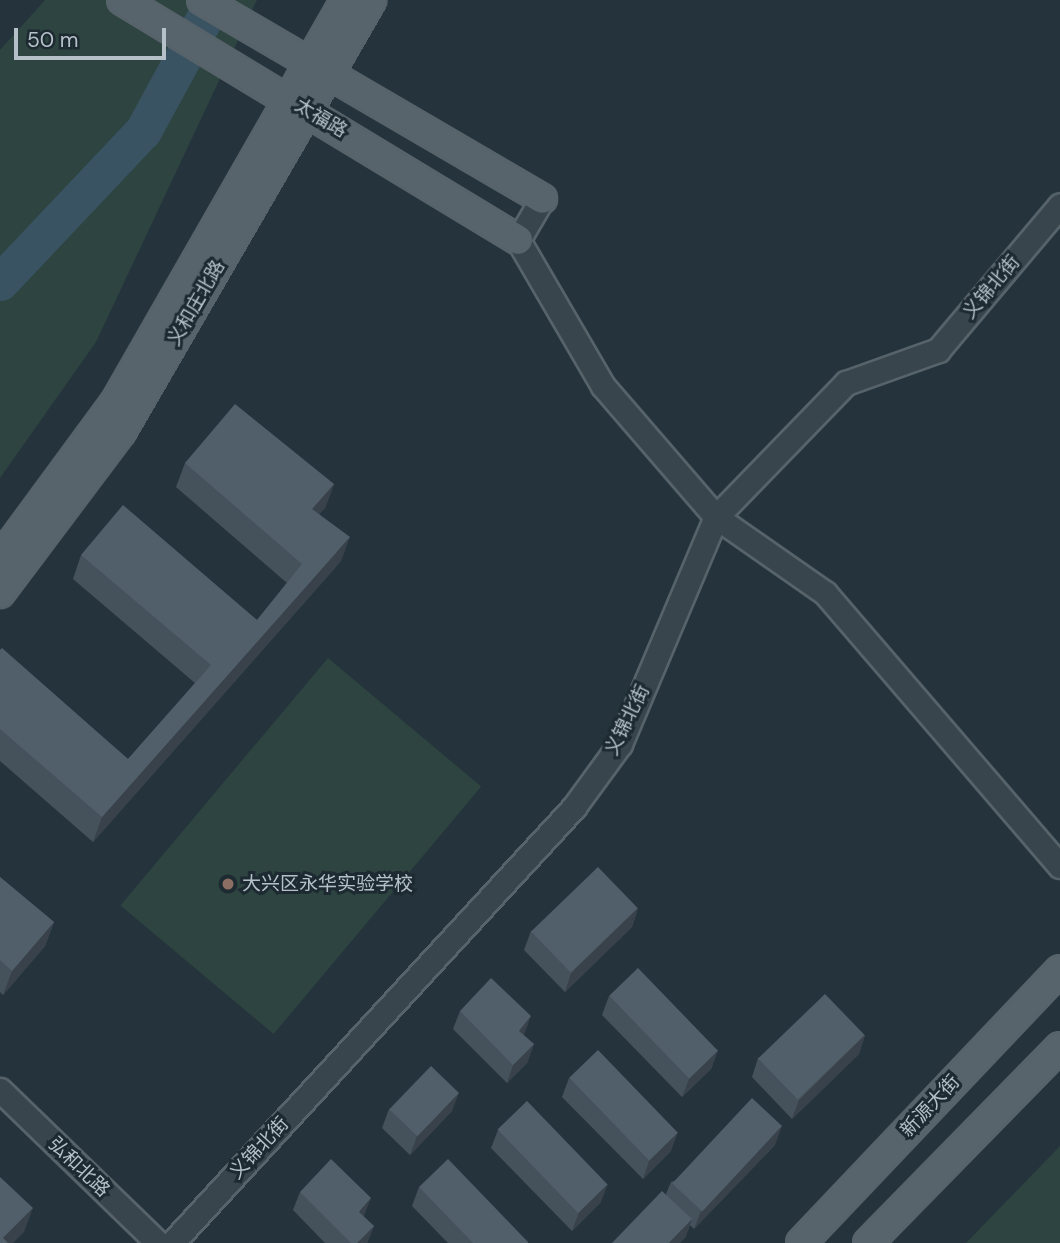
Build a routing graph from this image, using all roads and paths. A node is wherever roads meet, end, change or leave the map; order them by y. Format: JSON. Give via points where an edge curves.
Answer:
{"nodes":[{"id":1,"x":202,"y":0,"type":"edge"},
{"id":2,"x":346,"y":0,"type":"edge"},
{"id":3,"x":371,"y":0,"type":"edge"},
{"id":4,"x":127,"y":3,"type":"edge"},
{"id":5,"x":322,"y":65,"type":"junction"},
{"id":6,"x":299,"y":105,"type":"junction"},
{"id":7,"x":542,"y":198,"type":"joint"},
{"id":8,"x":1060,"y":205,"type":"edge"},
{"id":9,"x":517,"y":240,"type":"junction"},
{"id":10,"x":716,"y":517,"type":"junction"},
{"id":11,"x":0,"y":559,"type":"edge"},
{"id":12,"x":0,"y":593,"type":"edge"},
{"id":13,"x":1060,"y":866,"type":"edge"},
{"id":14,"x":1060,"y":970,"type":"edge"},
{"id":15,"x":1060,"y":1047,"type":"edge"},
{"id":16,"x":0,"y":1090,"type":"edge"},
{"id":17,"x":158,"y":1243,"type":"edge"},
{"id":18,"x":172,"y":1243,"type":"edge"},
{"id":19,"x":801,"y":1243,"type":"edge"},
{"id":20,"x":868,"y":1243,"type":"edge"}],
"edges":[{"from":1,"to":5,"type":"main road"},
{"from":2,"to":5,"type":"main road","name":"义和庄北路"},
{"from":3,"to":5,"type":"main road","name":"义和庄北路"},
{"from":4,"to":6,"type":"main road","name":"太福路"},
{"from":5,"to":6,"type":"main road","name":"义和庄北路"},
{"from":5,"to":7,"type":"main road"},
{"from":6,"to":9,"type":"main road","name":"太福路"},
{"from":6,"to":11,"type":"main road","name":"义和庄北路","via":[[116,401]]},
{"from":6,"to":12,"type":"main road","name":"义和庄北路","via":[[121,432]]},
{"from":7,"to":9,"type":"street"},
{"from":8,"to":10,"type":"street","name":"义锦北街","via":[[938,350],[846,383]]},
{"from":9,"to":10,"type":"street","via":[[603,386]]},
{"from":10,"to":13,"type":"street","via":[[825,593]]},
{"from":10,"to":18,"type":"street","name":"义锦北街","via":[[620,744],[573,807]]},
{"from":14,"to":19,"type":"main road","name":"新源大街"},
{"from":15,"to":20,"type":"main road"},
{"from":16,"to":17,"type":"street","name":"弘和北路"}]}
